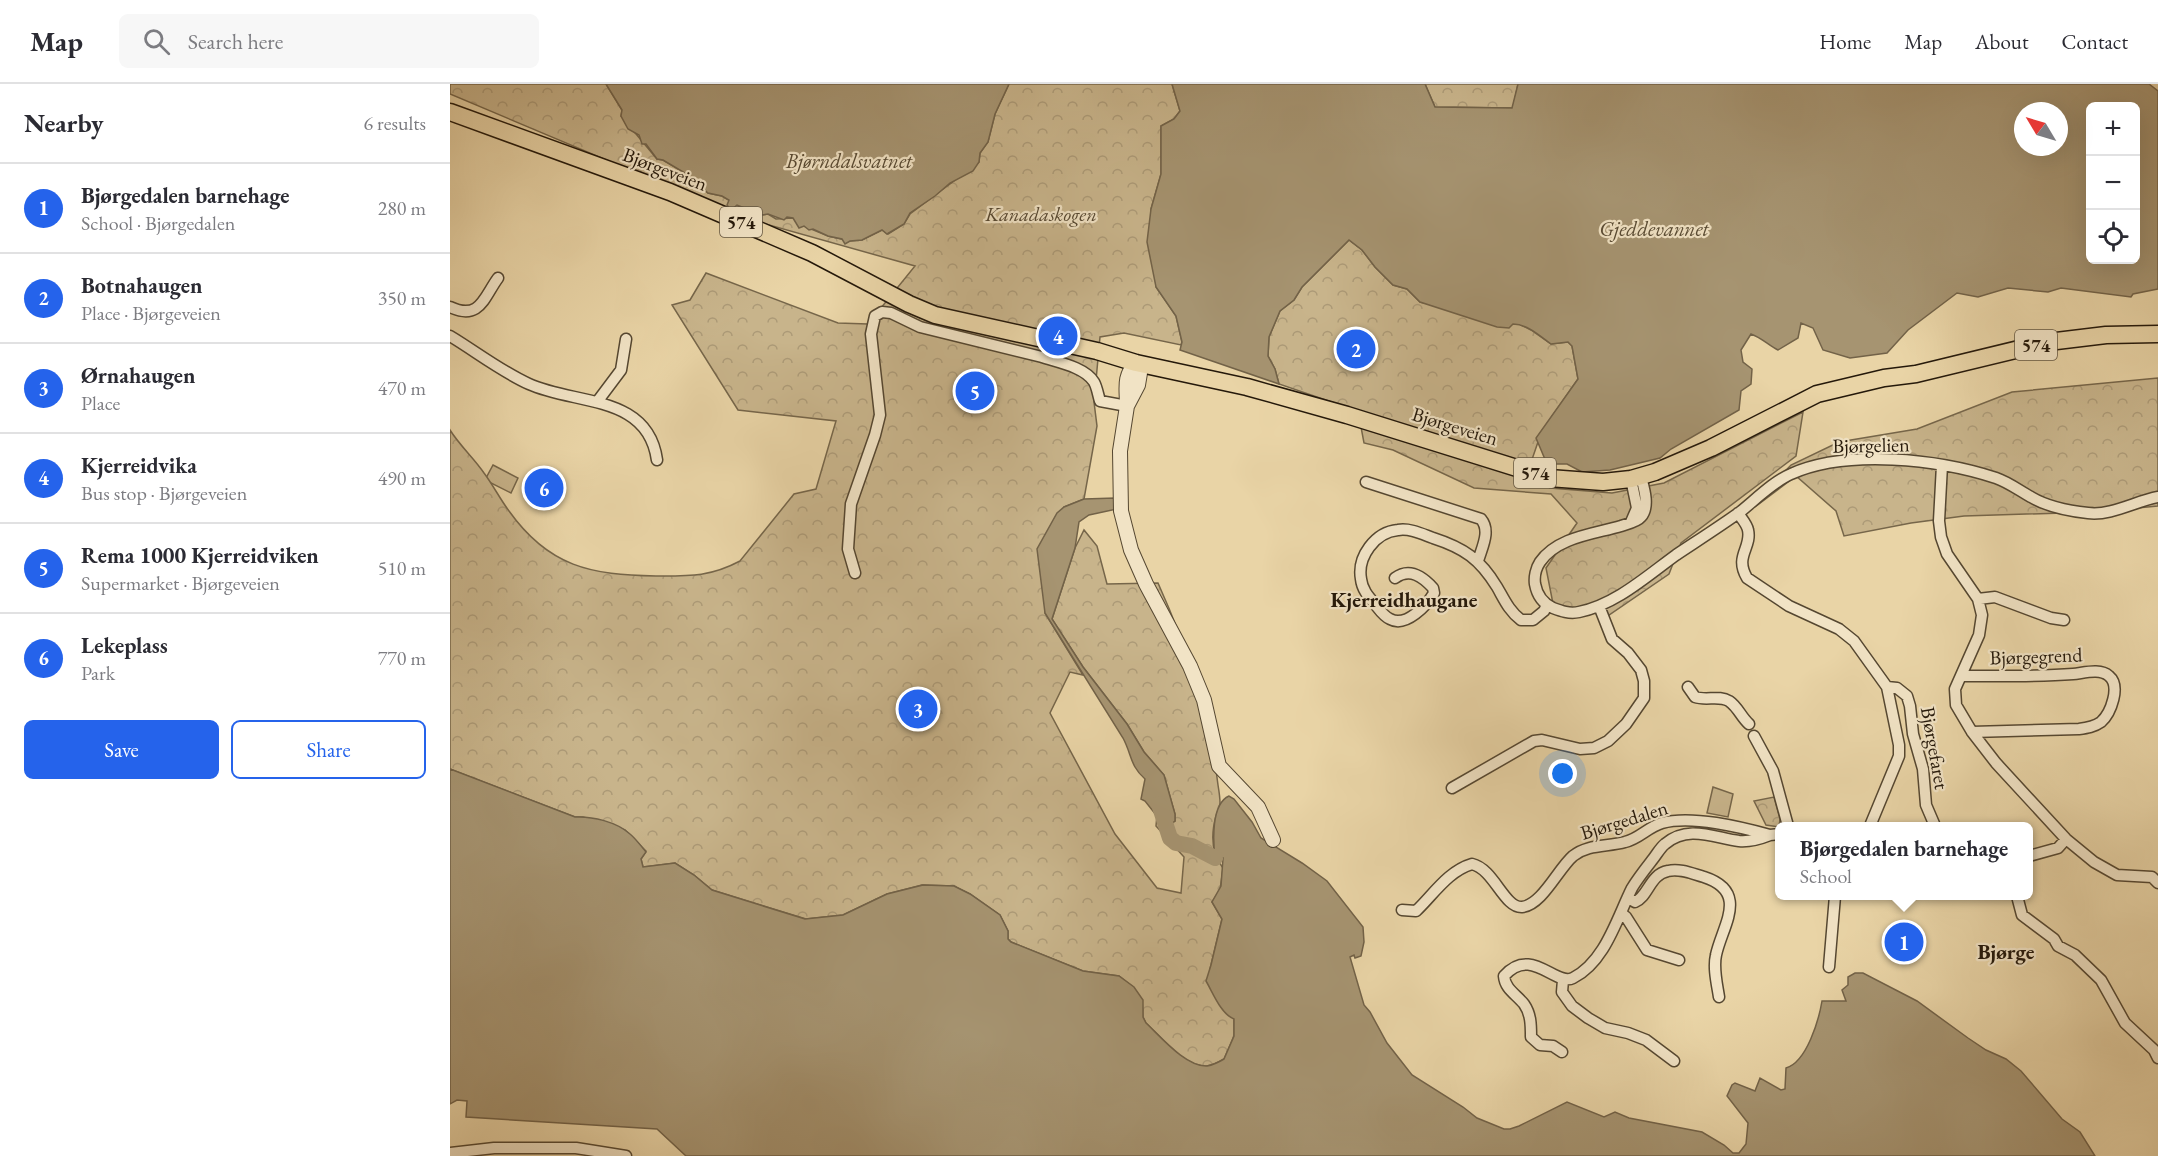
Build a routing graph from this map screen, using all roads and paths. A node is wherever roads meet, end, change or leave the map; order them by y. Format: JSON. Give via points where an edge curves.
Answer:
{"nodes":[{"id":1,"x":450,"y":112,"type":"edge"},
{"id":2,"x":498,"y":278,"type":"dead end"},
{"id":3,"x":450,"y":307,"type":"edge"},
{"id":4,"x":2158,"y":334,"type":"edge"},
{"id":5,"x":450,"y":336,"type":"edge"},
{"id":6,"x":626,"y":339,"type":"dead end"},
{"id":7,"x":1135,"y":369,"type":"junction"},
{"id":8,"x":597,"y":402,"type":"junction"},
{"id":9,"x":1127,"y":406,"type":"junction"},
{"id":10,"x":657,"y":460,"type":"dead end"},
{"id":11,"x":1942,"y":465,"type":"junction"},
{"id":12,"x":1636,"y":478,"type":"junction"},
{"id":13,"x":1366,"y":482,"type":"dead end"},
{"id":14,"x":2158,"y":497,"type":"edge"},
{"id":15,"x":1737,"y":513,"type":"junction"},
{"id":16,"x":1478,"y":561,"type":"junction"},
{"id":17,"x":855,"y":573,"type":"dead end"},
{"id":18,"x":1395,"y":578,"type":"dead end"},
{"id":19,"x":1978,"y":599,"type":"junction"},
{"id":20,"x":1547,"y":605,"type":"junction"},
{"id":21,"x":1599,"y":606,"type":"junction"},
{"id":22,"x":2064,"y":620,"type":"dead end"},
{"id":23,"x":1961,"y":676,"type":"junction"},
{"id":24,"x":1688,"y":687,"type":"dead end"},
{"id":25,"x":1887,"y":687,"type":"junction"},
{"id":26,"x":1749,"y":724,"type":"dead end"},
{"id":27,"x":1972,"y":732,"type":"junction"},
{"id":28,"x":1754,"y":736,"type":"dead end"},
{"id":29,"x":1452,"y":788,"type":"dead end"},
{"id":30,"x":1787,"y":822,"type":"edge"},
{"id":31,"x":1872,"y":822,"type":"edge"},
{"id":32,"x":1933,"y":822,"type":"edge"},
{"id":33,"x":1775,"y":835,"type":"edge"},
{"id":34,"x":2066,"y":839,"type":"junction"},
{"id":35,"x":1273,"y":840,"type":"dead end"},
{"id":36,"x":2033,"y":855,"type":"edge"},
{"id":37,"x":2158,"y":883,"type":"edge"},
{"id":38,"x":1628,"y":898,"type":"junction"},
{"id":39,"x":1835,"y":900,"type":"edge"},
{"id":40,"x":2018,"y":900,"type":"edge"},
{"id":41,"x":1402,"y":910,"type":"dead end"},
{"id":42,"x":1621,"y":913,"type":"junction"},
{"id":43,"x":1679,"y":960,"type":"dead end"},
{"id":44,"x":1830,"y":967,"type":"dead end"},
{"id":45,"x":1563,"y":980,"type":"junction"},
{"id":46,"x":1719,"y":997,"type":"dead end"},
{"id":47,"x":1562,"y":1052,"type":"dead end"},
{"id":48,"x":2158,"y":1058,"type":"edge"},
{"id":49,"x":1674,"y":1061,"type":"dead end"},
{"id":50,"x":450,"y":1153,"type":"edge"},
{"id":51,"x":626,"y":1156,"type":"edge"}],
"edges":[{"from":1,"to":7,"type":"main road","name":"Bjørgeveien","number":"574","via":[[670,192],[812,253],[935,315],[1029,337]]},
{"from":2,"to":3,"type":"street","via":[[476,309],[466,312]]},
{"from":4,"to":12,"type":"main road","name":"Bjørgeveien","number":"574","via":[[2048,342],[1793,406],[1711,448]]},
{"from":5,"to":8,"type":"street","via":[[529,384]]},
{"from":6,"to":8,"type":"street","via":[[621,370]]},
{"from":7,"to":9,"type":"street","via":[[1126,382]]},
{"from":7,"to":12,"type":"main road","name":"Bjørgeveien","number":"574","via":[[1247,387],[1549,477],[1603,483]]},
{"from":8,"to":10,"type":"street","via":[[640,421],[649,432]]},
{"from":9,"to":17,"type":"street","via":[[1100,401],[1088,376],[1059,363],[920,327],[891,313],[875,316],[871,334],[880,415],[850,504],[848,549]]},
{"from":9,"to":35,"type":"street","via":[[1119,478],[1121,511],[1131,550],[1189,663],[1204,700],[1219,766],[1257,807]]},
{"from":11,"to":14,"type":"street","name":"Bjørgelien","via":[[1998,478],[2034,499],[2091,514]]},
{"from":11,"to":15,"type":"street","name":"Bjørgelien","via":[[1889,459],[1818,464],[1789,474]]},
{"from":11,"to":19,"type":"street","via":[[1941,537],[1947,554]]},
{"from":12,"to":20,"type":"street","via":[[1646,507],[1641,517],[1569,540],[1544,557],[1534,581],[1538,597]]},
{"from":13,"to":16,"type":"street","via":[[1481,519],[1486,530]]},
{"from":15,"to":21,"type":"street","name":"Bjørgelien"},
{"from":15,"to":25,"type":"street","via":[[1748,529],[1741,558],[1747,578],[1789,606],[1847,635]]},
{"from":16,"to":18,"type":"street","via":[[1444,542],[1396,530],[1373,542],[1364,555],[1360,574],[1364,590],[1383,614],[1389,619],[1405,620],[1434,593],[1433,588],[1418,575],[1401,574]]},
{"from":16,"to":20,"type":"street","via":[[1521,620],[1533,620]]},
{"from":19,"to":22,"type":"street","name":"Bjørgegrend","via":[[1995,597]]},
{"from":19,"to":23,"type":"street","name":"Bjørgegrend","via":[[1982,615],[1979,635]]},
{"from":20,"to":21,"type":"street","name":"Bjørgelien","via":[[1564,612]]},
{"from":21,"to":29,"type":"street","via":[[1612,639],[1636,663],[1644,681],[1644,698],[1626,724],[1594,748],[1534,741]]},
{"from":23,"to":27,"type":"street","name":"Bjørgegrend","via":[[1955,688],[1956,705]]},
{"from":23,"to":27,"type":"street","name":"Bjørgegrend","via":[[2103,672],[2115,684],[2113,700],[2103,720],[2094,727]]},
{"from":24,"to":26,"type":"street","via":[[1695,698],[1729,701]]},
{"from":25,"to":31,"type":"street","via":[[1899,756]]},
{"from":25,"to":32,"type":"street","name":"Bjørgefaret","via":[[1897,688],[1907,696],[1923,770],[1926,805]]},
{"from":27,"to":34,"type":"street","name":"Bjørgegrend"},
{"from":28,"to":30,"type":"street","via":[[1773,771]]},
{"from":33,"to":38,"type":"street","name":"Bjørgedalen","via":[[1739,841],[1711,834],[1681,836],[1665,844]]},
{"from":33,"to":41,"type":"street","name":"Bjørgedalen","via":[[1700,822],[1662,823],[1636,839],[1581,851],[1536,900],[1524,906],[1511,903],[1484,869],[1472,864],[1451,876],[1416,911]]},
{"from":34,"to":36,"type":"street","via":[[2058,848]]},
{"from":34,"to":37,"type":"street","name":"Bjørgegrend","via":[[2117,875],[2152,877]]},
{"from":38,"to":42,"type":"street","name":"Bjørgedalen"},
{"from":38,"to":46,"type":"street","via":[[1640,900],[1666,871],[1683,871],[1720,884],[1728,893],[1731,912],[1716,956]]},
{"from":39,"to":44,"type":"street"},
{"from":40,"to":48,"type":"street","via":[[2022,915],[2101,980],[2125,1023]]},
{"from":42,"to":43,"type":"street","via":[[1647,950]]},
{"from":42,"to":45,"type":"street","name":"Bjørgedalen","via":[[1591,964],[1571,980]]},
{"from":45,"to":47,"type":"street","via":[[1535,965],[1521,966],[1504,976],[1507,987],[1525,1005],[1531,1019],[1531,1037],[1540,1045]]},
{"from":45,"to":49,"type":"street","via":[[1562,992],[1588,1018],[1605,1028],[1646,1040]]},
{"from":50,"to":51,"type":"street","via":[[494,1148],[576,1148]]}]}
